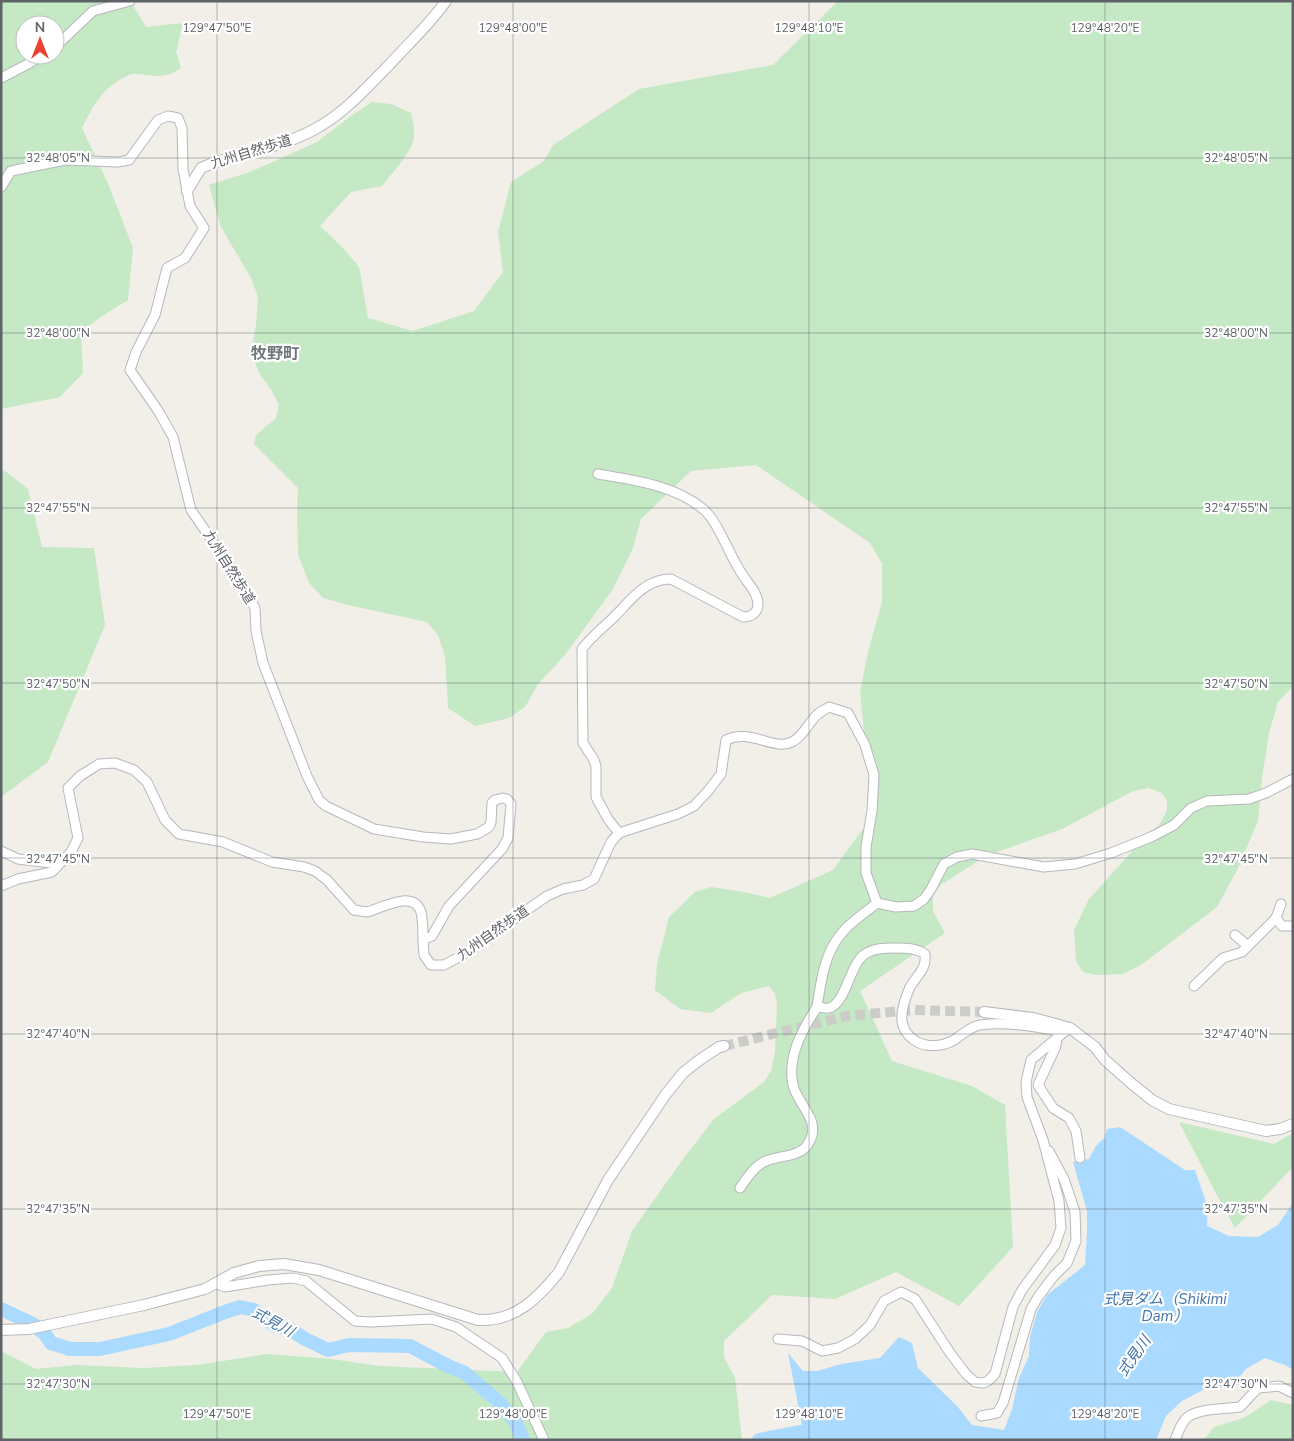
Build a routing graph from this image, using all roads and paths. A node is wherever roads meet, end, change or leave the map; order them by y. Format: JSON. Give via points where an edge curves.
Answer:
{"nodes":[{"id":1,"x":130,"y":1,"type":"edge"},
{"id":2,"x":446,"y":1,"type":"edge"},
{"id":3,"x":65,"y":38,"type":"edge"},
{"id":4,"x":26,"y":65,"type":"edge"},
{"id":5,"x":1,"y":78,"type":"edge"},
{"id":6,"x":1,"y":188,"type":"edge"},
{"id":7,"x":187,"y":191,"type":"junction"},
{"id":8,"x":598,"y":474,"type":"dead end"},
{"id":9,"x":1293,"y":779,"type":"edge"},
{"id":10,"x":619,"y":833,"type":"junction"},
{"id":11,"x":1,"y":851,"type":"edge"},
{"id":12,"x":59,"y":864,"type":"junction"},
{"id":13,"x":1,"y":886,"type":"edge"},
{"id":14,"x":877,"y":904,"type":"junction"},
{"id":15,"x":1281,"y":904,"type":"dead end"},
{"id":16,"x":1276,"y":918,"type":"junction"},
{"id":17,"x":1293,"y":926,"type":"edge"},
{"id":18,"x":1235,"y":935,"type":"dead end"},
{"id":19,"x":423,"y":940,"type":"junction"},
{"id":20,"x":1248,"y":946,"type":"junction"},
{"id":21,"x":1194,"y":986,"type":"dead end"},
{"id":22,"x":817,"y":1007,"type":"junction"},
{"id":23,"x":984,"y":1012,"type":"tunnel mouth"},
{"id":24,"x":1064,"y":1033,"type":"junction"},
{"id":25,"x":724,"y":1046,"type":"tunnel mouth"},
{"id":26,"x":1293,"y":1124,"type":"edge"},
{"id":27,"x":1044,"y":1145,"type":"junction"},
{"id":28,"x":1080,"y":1158,"type":"dead end"},
{"id":29,"x":740,"y":1188,"type":"dead end"},
{"id":30,"x":215,"y":1283,"type":"junction"},
{"id":31,"x":1,"y":1330,"type":"edge"},
{"id":32,"x":778,"y":1339,"type":"dead end"},
{"id":33,"x":1293,"y":1393,"type":"edge"},
{"id":34,"x":981,"y":1416,"type":"dead end"},
{"id":35,"x":544,"y":1440,"type":"edge"},
{"id":36,"x":1175,"y":1440,"type":"edge"}],
"edges":[{"from":1,"to":3,"type":"street","via":[[93,11]]},
{"from":2,"to":7,"type":"street","name":"九州自然歩道","via":[[358,97],[336,116],[299,137],[201,168]]},
{"from":4,"to":5,"type":"street"},
{"from":6,"to":7,"type":"street","via":[[11,171],[65,160],[129,160],[158,120],[168,116],[178,118],[182,128],[182,169]]},
{"from":7,"to":19,"type":"street","name":"九州自然歩道","via":[[190,206],[204,228],[185,258],[166,268],[154,315],[130,370],[174,437],[191,510],[244,586],[255,608],[263,663],[316,795],[326,806],[374,829],[451,839],[477,834],[489,827],[495,800],[507,799],[511,804],[508,838],[502,849],[449,906],[432,936]]},
{"from":8,"to":10,"type":"street","via":[[666,490],[703,509],[714,522],[735,566],[758,601],[754,614],[743,617],[671,579],[661,579],[629,600],[582,649],[583,744],[596,766],[596,797]]},
{"from":9,"to":14,"type":"street","via":[[1250,799],[1207,801],[1191,808],[1174,825],[1151,837],[1075,864],[1044,867],[972,854],[957,857],[944,864],[924,899],[914,906]]},
{"from":10,"to":14,"type":"street","via":[[694,806],[721,774],[726,740],[747,736],[782,745],[792,742],[829,707],[839,709],[848,713],[853,722],[865,745],[874,775],[866,873]]},
{"from":10,"to":19,"type":"street","name":"九州自然歩道","via":[[611,842],[594,879],[547,896],[461,956],[444,965],[431,965],[424,955]]},
{"from":11,"to":12,"type":"street","via":[[18,858]]},
{"from":12,"to":13,"type":"street","via":[[52,872]]},
{"from":12,"to":19,"type":"street","via":[[71,852],[78,838],[68,788],[99,764],[115,763],[134,770],[147,782],[165,820],[179,834],[223,842],[272,862],[316,871],[354,910],[360,912],[405,900],[413,902],[422,914]]},
{"from":14,"to":22,"type":"street","via":[[842,932],[835,942],[821,977]]},
{"from":15,"to":16,"type":"street"},
{"from":16,"to":17,"type":"street","via":[[1282,926]]},
{"from":16,"to":20,"type":"street"},
{"from":18,"to":20,"type":"street"},
{"from":20,"to":21,"type":"street","via":[[1242,952],[1223,958]]},
{"from":22,"to":24,"type":"street","via":[[828,1008],[835,1004],[860,958],[867,953],[901,948],[925,954],[924,968],[910,988],[902,1020],[905,1031],[918,1042],[942,1045],[978,1025],[1016,1024]]},
{"from":22,"to":29,"type":"street","via":[[796,1044],[792,1066],[793,1085],[800,1103],[811,1116],[813,1130],[808,1144],[793,1154],[765,1161]]},
{"from":23,"to":24,"type":"street","via":[[1033,1018]]},
{"from":24,"to":26,"type":"street","via":[[1095,1047],[1131,1083],[1169,1109],[1266,1131]]},
{"from":24,"to":27,"type":"street","via":[[1031,1060],[1026,1082],[1027,1097]]},
{"from":24,"to":28,"type":"street","via":[[1038,1085],[1053,1108],[1069,1118],[1076,1131]]},
{"from":25,"to":30,"type":"street","via":[[683,1073],[666,1094],[608,1180],[559,1272],[541,1293],[517,1311],[497,1320],[478,1320],[319,1270],[284,1264],[259,1266]]},
{"from":27,"to":32,"type":"street","via":[[1059,1201],[1061,1228],[1055,1245],[1013,1307],[995,1374],[988,1381],[975,1382],[966,1374],[915,1299],[901,1292],[884,1301],[870,1325],[855,1339],[838,1348],[822,1351],[802,1341]]},
{"from":27,"to":34,"type":"street","via":[[1064,1179],[1075,1212],[1076,1242],[1067,1263],[1031,1309],[1003,1403],[997,1413]]},
{"from":30,"to":31,"type":"street","via":[[205,1289],[144,1305],[29,1329]]},
{"from":30,"to":35,"type":"street","via":[[224,1287],[293,1278],[306,1281],[355,1321],[432,1320],[456,1326],[502,1358]]},
{"from":33,"to":36,"type":"street","via":[[1279,1386],[1258,1388],[1240,1408],[1188,1417]]}]}
